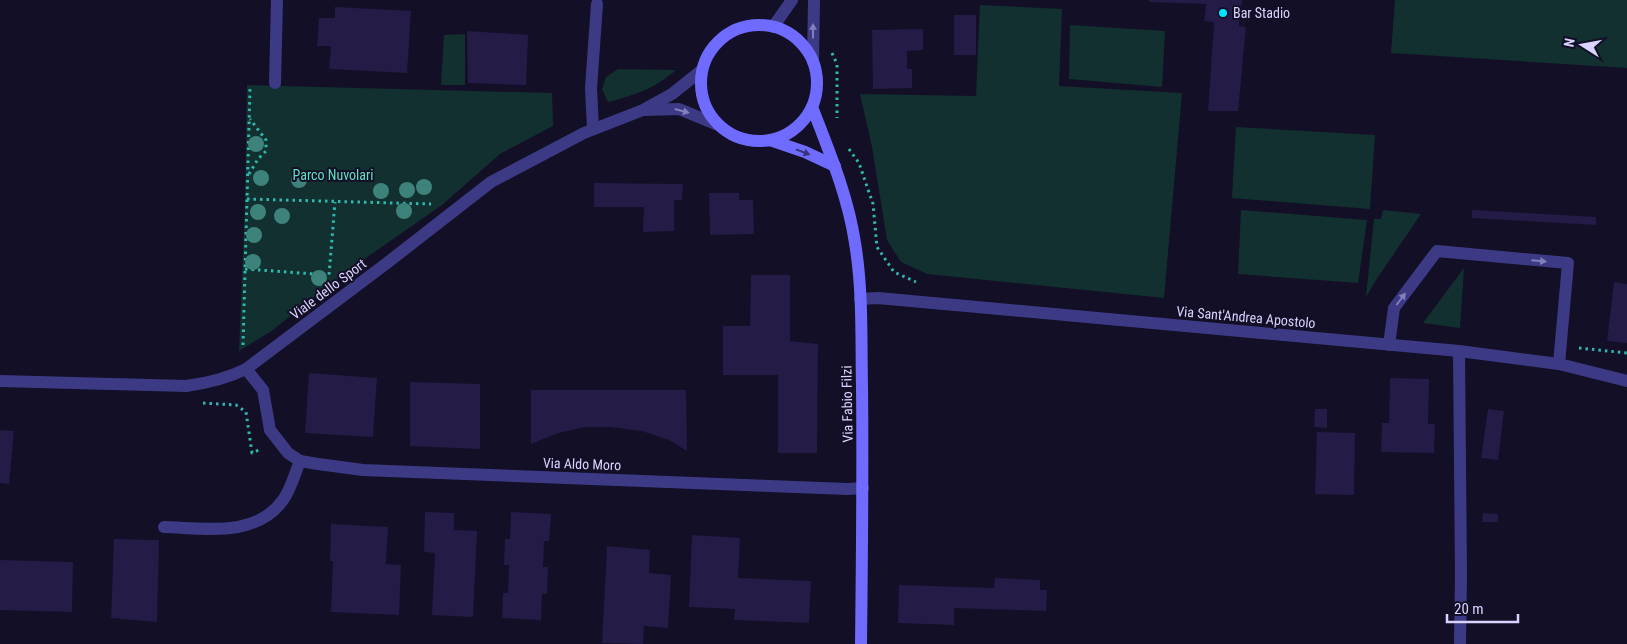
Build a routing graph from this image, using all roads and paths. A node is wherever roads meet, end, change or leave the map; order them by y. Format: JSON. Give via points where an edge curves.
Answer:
{"nodes":[{"id":1,"x":277,"y":0,"type":"edge"},
{"id":2,"x":792,"y":0,"type":"edge"},
{"id":3,"x":814,"y":0,"type":"edge"},
{"id":4,"x":597,"y":4,"type":"dead end"},
{"id":5,"x":773,"y":27,"type":"junction"},
{"id":6,"x":829,"y":48,"type":"dead end"},
{"id":7,"x":813,"y":62,"type":"junction"},
{"id":8,"x":702,"y":70,"type":"junction"},
{"id":9,"x":275,"y":83,"type":"dead end"},
{"id":10,"x":250,"y":88,"type":"dead end"},
{"id":11,"x":812,"y":107,"type":"junction"},
{"id":12,"x":642,"y":110,"type":"junction"},
{"id":13,"x":249,"y":119,"type":"junction"},
{"id":14,"x":718,"y":125,"type":"junction"},
{"id":15,"x":839,"y":125,"type":"dead end"},
{"id":16,"x":594,"y":129,"type":"junction"},
{"id":17,"x":770,"y":140,"type":"junction"},
{"id":18,"x":845,"y":143,"type":"dead end"},
{"id":19,"x":834,"y":166,"type":"junction"},
{"id":20,"x":248,"y":175,"type":"junction"},
{"id":21,"x":247,"y":199,"type":"junction"},
{"id":22,"x":335,"y":202,"type":"junction"},
{"id":23,"x":432,"y":204,"type":"dead end"},
{"id":24,"x":245,"y":269,"type":"junction"},
{"id":25,"x":925,"y":285,"type":"dead end"},
{"id":26,"x":860,"y":299,"type":"junction"},
{"id":27,"x":243,"y":345,"type":"dead end"},
{"id":28,"x":1389,"y":345,"type":"junction"},
{"id":29,"x":1560,"y":346,"type":"junction"},
{"id":30,"x":1459,"y":352,"type":"junction"},
{"id":31,"x":1627,"y":353,"type":"edge"},
{"id":32,"x":1558,"y":364,"type":"junction"},
{"id":33,"x":246,"y":369,"type":"junction"},
{"id":34,"x":0,"y":381,"type":"edge"},
{"id":35,"x":1627,"y":381,"type":"edge"},
{"id":36,"x":195,"y":403,"type":"dead end"},
{"id":37,"x":278,"y":441,"type":"junction"},
{"id":38,"x":300,"y":460,"type":"junction"},
{"id":39,"x":863,"y":488,"type":"junction"},
{"id":40,"x":164,"y":527,"type":"dead end"},
{"id":41,"x":861,"y":644,"type":"edge"},
{"id":42,"x":1460,"y":644,"type":"edge"}],
"edges":[{"from":1,"to":9,"type":"street"},
{"from":2,"to":5,"type":"street"},
{"from":7,"to":3,"type":"street","one_way":true},
{"from":4,"to":16,"type":"street","via":[[591,88]]},
{"from":5,"to":7,"type":"main road","via":[[790,34],[804,46]]},
{"from":5,"to":8,"type":"main road","via":[[754,25],[721,39],[709,53]]},
{"from":6,"to":15,"type":"path","via":[[837,64],[836,116]]},
{"from":7,"to":11,"type":"main road","via":[[817,92]]},
{"from":8,"to":12,"type":"street","name":"Viale dello Sport","via":[[672,94]]},
{"from":8,"to":14,"type":"main road","via":[[701,90],[707,109]]},
{"from":10,"to":13,"type":"path"},
{"from":11,"to":17,"type":"main road","via":[[788,134]]},
{"from":11,"to":19,"type":"main road","name":"Via Fabio Filzi"},
{"from":12,"to":14,"type":"street","name":"Viale dello Sport","one_way":true,"via":[[679,109]]},
{"from":12,"to":16,"type":"street","name":"Viale dello Sport"},
{"from":13,"to":20,"type":"path"},
{"from":13,"to":20,"type":"path","via":[[266,140],[266,151]]},
{"from":14,"to":17,"type":"main road","via":[[734,136],[752,141]]},
{"from":16,"to":33,"type":"street","name":"Viale dello Sport","via":[[491,182]]},
{"from":17,"to":19,"type":"main road","one_way":true},
{"from":18,"to":25,"type":"path","via":[[859,163],[873,204],[877,247],[894,272]]},
{"from":19,"to":26,"type":"main road","name":"Via Fabio Filzi","via":[[856,244]]},
{"from":20,"to":21,"type":"path"},
{"from":21,"to":22,"type":"path"},
{"from":21,"to":24,"type":"path"},
{"from":22,"to":23,"type":"path"},
{"from":22,"to":24,"type":"path","via":[[330,275]]},
{"from":24,"to":27,"type":"path"},
{"from":26,"to":28,"type":"street","name":"Via Sant'Andrea Apostolo","via":[[878,298]]},
{"from":26,"to":39,"type":"main road","name":"Via Fabio Filzi"},
{"from":28,"to":29,"type":"street","one_way":true,"via":[[1394,308],[1437,251],[1568,263]]},
{"from":28,"to":30,"type":"street","name":"Via Sant'Andrea Apostolo"},
{"from":29,"to":31,"type":"path"},
{"from":29,"to":32,"type":"street"},
{"from":30,"to":32,"type":"street","name":"Via Sant'Andrea Apostolo"},
{"from":30,"to":42,"type":"street"},
{"from":32,"to":35,"type":"street","name":"Via Sant'Andrea Apostolo"},
{"from":33,"to":34,"type":"street","name":"Viale dello Sport","via":[[213,382],[186,386]]},
{"from":33,"to":37,"type":"street","via":[[262,390],[270,430]]},
{"from":36,"to":37,"type":"path","via":[[236,405],[246,412],[252,453]]},
{"from":37,"to":38,"type":"street","via":[[288,453]]},
{"from":38,"to":39,"type":"street","name":"Via Aldo Moro","via":[[364,470]]},
{"from":38,"to":40,"type":"street","via":[[285,498],[259,522],[233,528]]},
{"from":39,"to":41,"type":"main road","name":"Via Fabio Filzi"}]}
